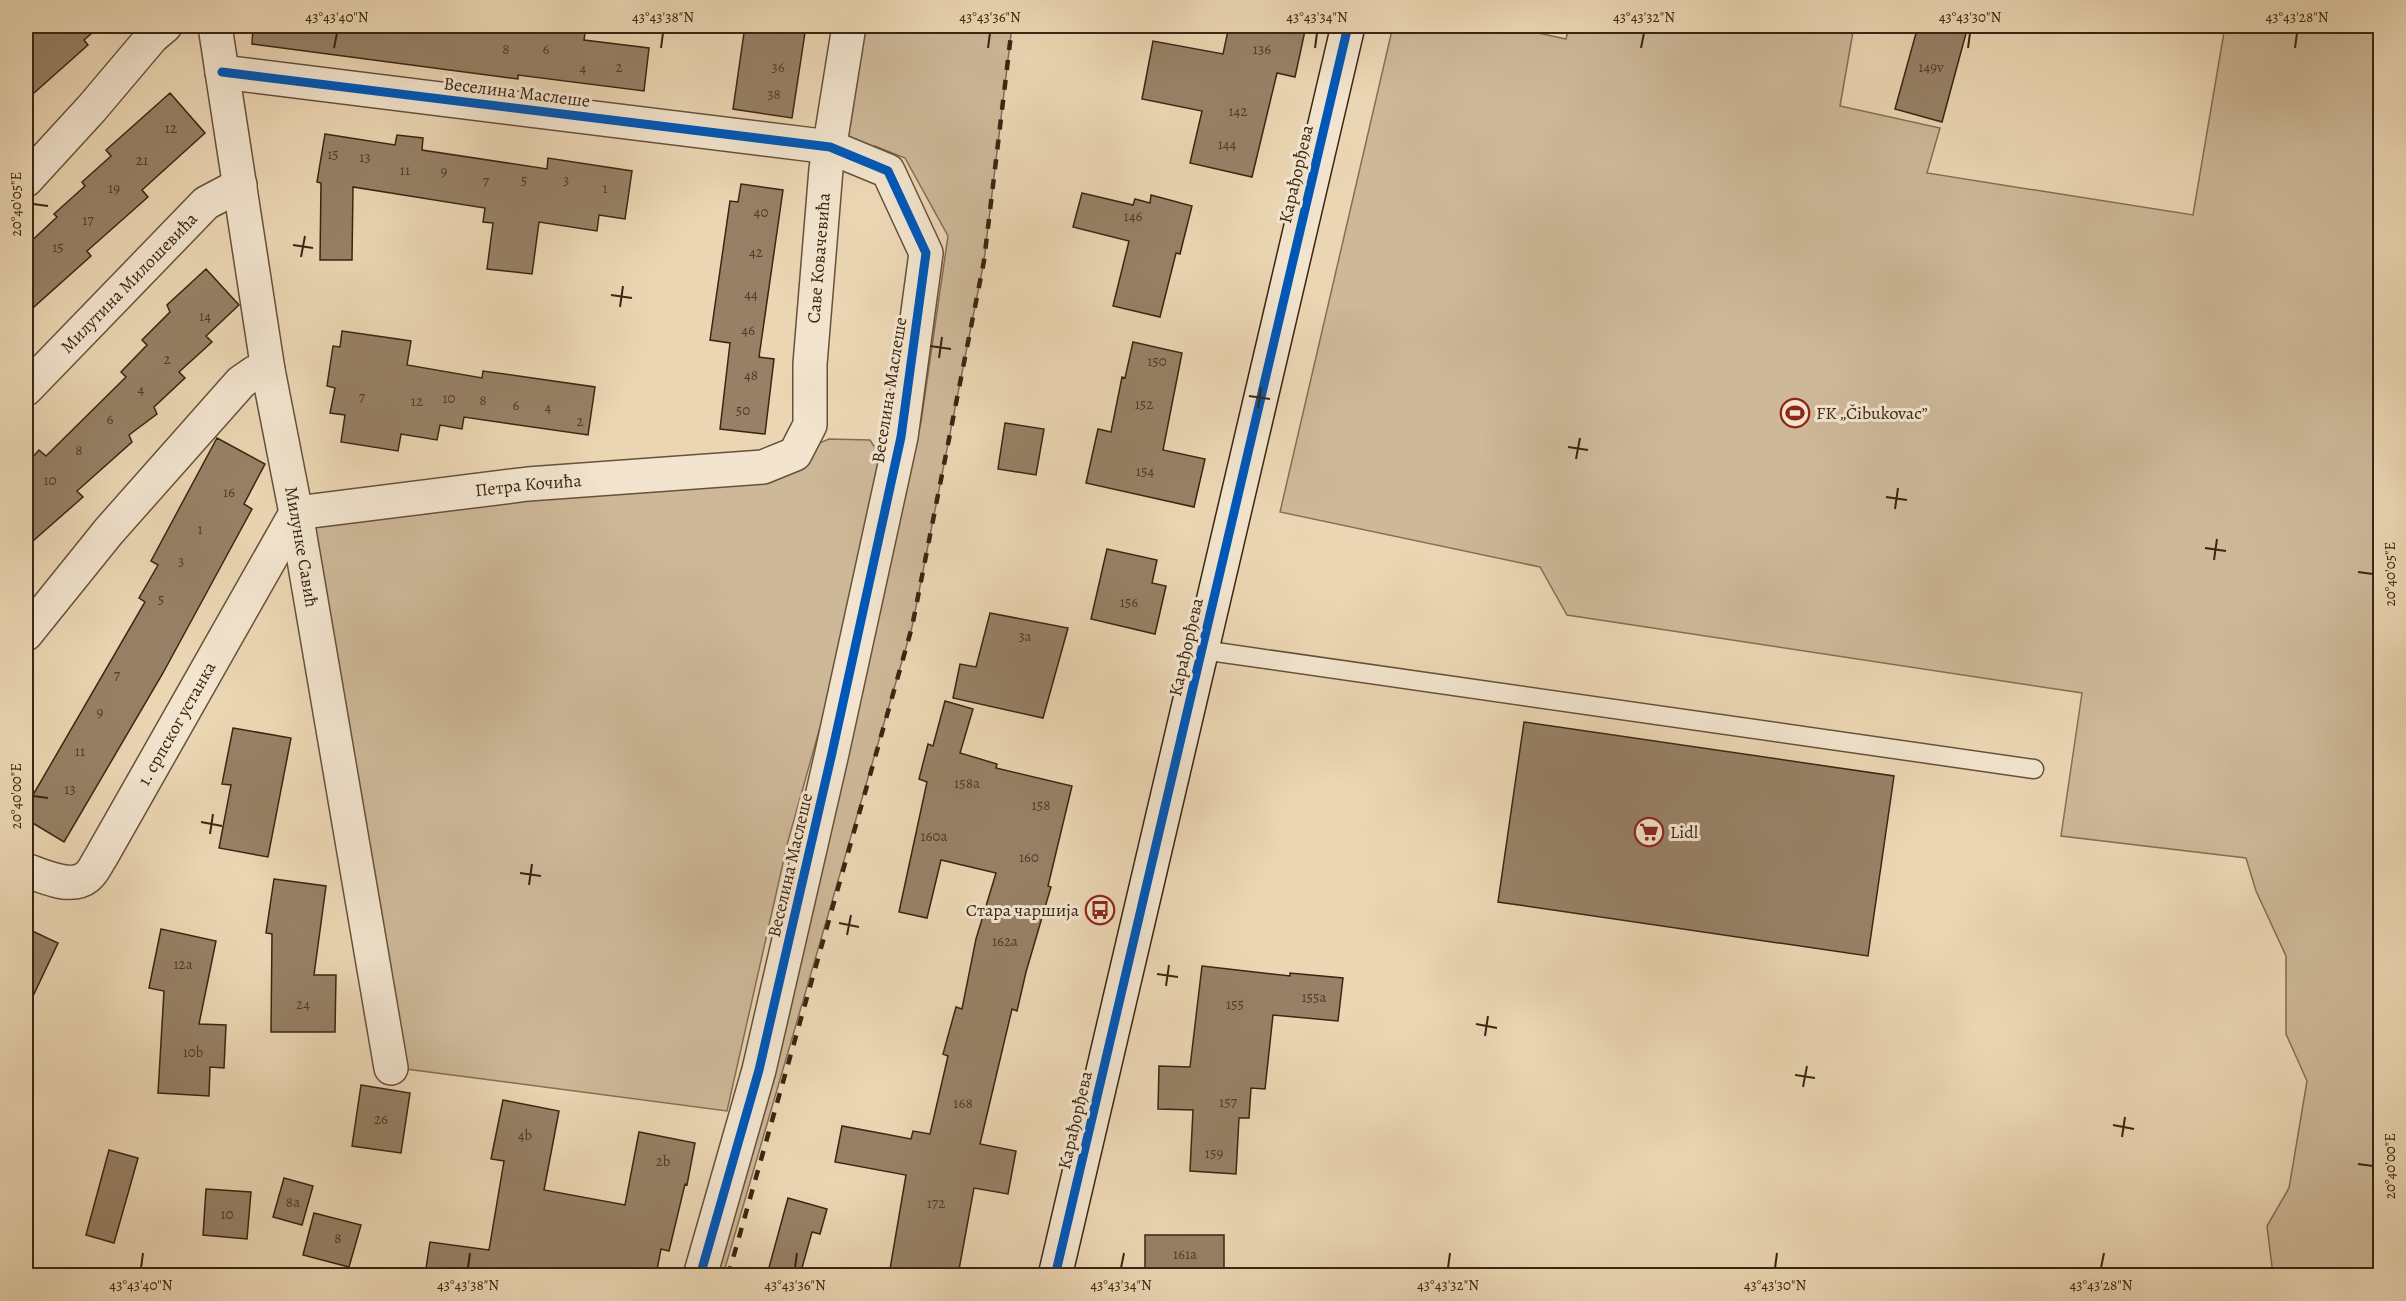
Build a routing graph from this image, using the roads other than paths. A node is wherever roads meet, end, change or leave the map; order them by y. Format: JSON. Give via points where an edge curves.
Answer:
{"nodes":[{"id":1,"x":165,"y":26,"type":"edge"},
{"id":2,"x":215,"y":26,"type":"edge"},
{"id":3,"x":849,"y":26,"type":"edge"},
{"id":4,"x":1348,"y":26,"type":"edge"},
{"id":5,"x":222,"y":72,"type":"junction"},
{"id":6,"x":830,"y":147,"type":"junction"},
{"id":7,"x":26,"y":180,"type":"edge"},
{"id":8,"x":240,"y":185,"type":"junction"},
{"id":9,"x":268,"y":370,"type":"junction"},
{"id":10,"x":26,"y":389,"type":"edge"},
{"id":11,"x":763,"y":467,"type":"joint"},
{"id":12,"x":296,"y":513,"type":"junction"},
{"id":13,"x":26,"y":634,"type":"edge"},
{"id":14,"x":1202,"y":650,"type":"junction"},
{"id":15,"x":2034,"y":769,"type":"dead end"},
{"id":16,"x":26,"y":870,"type":"edge"},
{"id":17,"x":392,"y":1068,"type":"dead end"},
{"id":18,"x":700,"y":1275,"type":"edge"},
{"id":19,"x":1055,"y":1275,"type":"edge"}],
"edges":[{"from":1,"to":7,"type":"street"},
{"from":2,"to":5,"type":"street","name":"Милунке Савић"},
{"from":3,"to":6,"type":"street","name":"Саве Ковачевића"},
{"from":4,"to":14,"type":"street","name":"Карађорђева"},
{"from":5,"to":6,"type":"street","name":"Веселина Маслеше"},
{"from":5,"to":8,"type":"street","name":"Милунке Савић"},
{"from":6,"to":11,"type":"street","name":"Саве Ковачевића","via":[[810,364],[810,425],[795,454]]},
{"from":6,"to":18,"type":"street","name":"Веселина Маслеше","via":[[888,171],[926,253],[901,437],[832,753],[759,1070]]},
{"from":8,"to":9,"type":"street","name":"Милунке Савић"},
{"from":8,"to":10,"type":"street","name":"Милутина Милошевића","via":[[206,202]]},
{"from":9,"to":12,"type":"street","name":"Милунке Савић"},
{"from":9,"to":13,"type":"street","via":[[241,382],[109,531]]},
{"from":11,"to":12,"type":"street","name":"Петра Кочића","via":[[528,484]]},
{"from":12,"to":16,"type":"street","name":"1. српског устанка","via":[[88,877],[70,882]]},
{"from":12,"to":17,"type":"street","name":"Милунке Савић"},
{"from":14,"to":15,"type":"lane"},
{"from":14,"to":19,"type":"street","name":"Карађорђева"}]}
